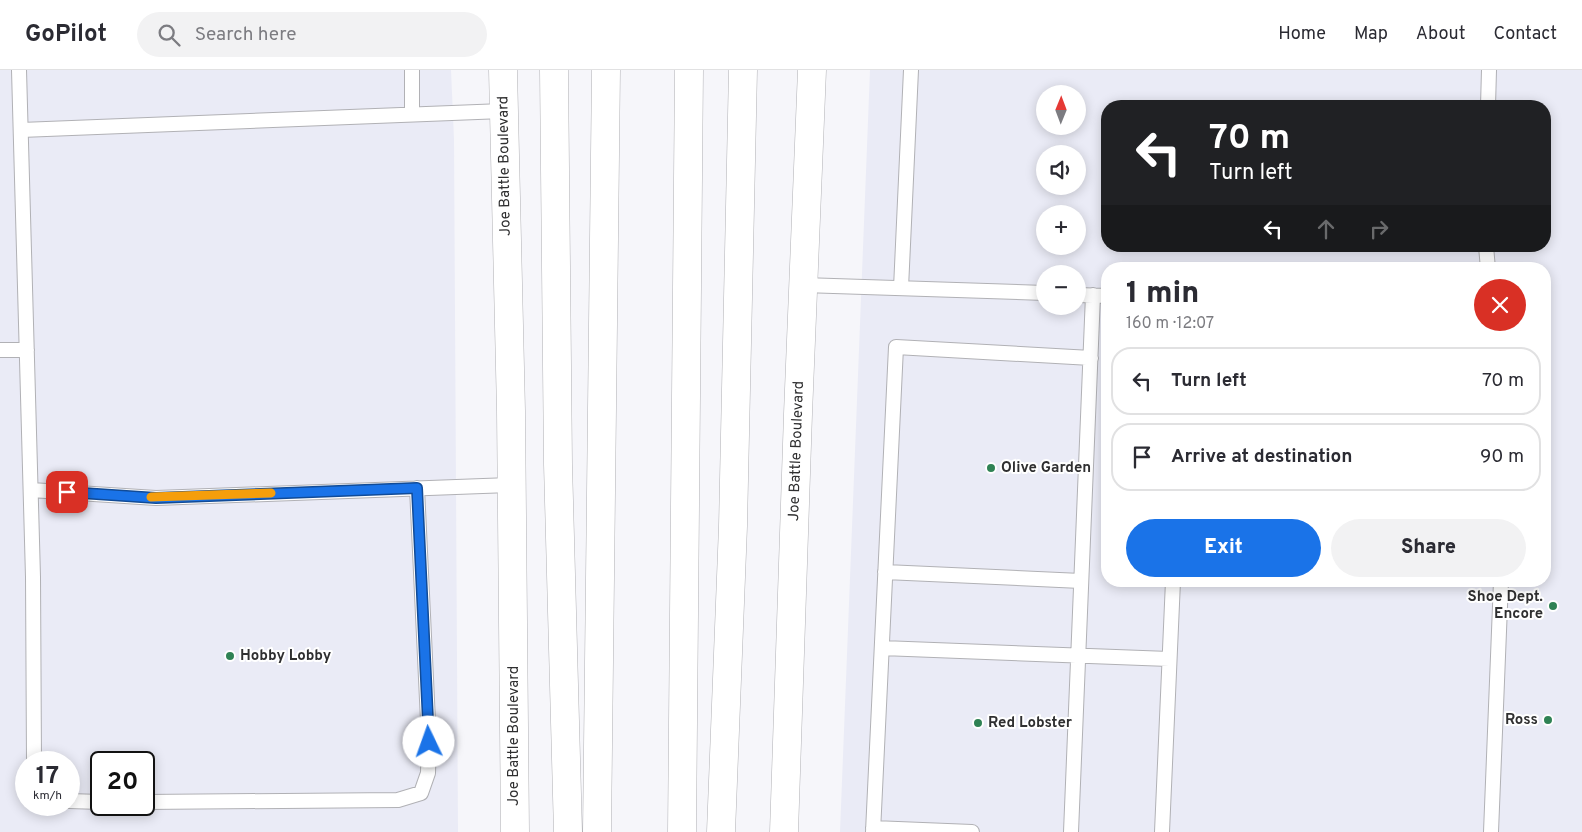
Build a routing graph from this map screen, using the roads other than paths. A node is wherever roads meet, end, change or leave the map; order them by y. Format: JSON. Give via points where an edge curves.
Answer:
{"nodes":[{"id":1,"x":19,"y":70,"type":"edge"},
{"id":2,"x":412,"y":70,"type":"edge"},
{"id":3,"x":502,"y":70,"type":"edge"},
{"id":4,"x":554,"y":70,"type":"edge"},
{"id":5,"x":606,"y":70,"type":"edge"},
{"id":6,"x":688,"y":70,"type":"edge"},
{"id":7,"x":743,"y":70,"type":"edge"},
{"id":8,"x":812,"y":70,"type":"edge"},
{"id":9,"x":911,"y":70,"type":"edge"},
{"id":10,"x":1489,"y":70,"type":"edge"},
{"id":11,"x":1488,"y":100,"type":"edge"},
{"id":12,"x":504,"y":111,"type":"junction"},
{"id":13,"x":412,"y":114,"type":"junction"},
{"id":14,"x":21,"y":130,"type":"junction"},
{"id":15,"x":803,"y":285,"type":"junction"},
{"id":16,"x":901,"y":288,"type":"junction"},
{"id":17,"x":1036,"y":293,"type":"edge"},
{"id":18,"x":1086,"y":295,"type":"edge"},
{"id":19,"x":1093,"y":295,"type":"junction"},
{"id":20,"x":1101,"y":296,"type":"edge"},
{"id":21,"x":0,"y":350,"type":"edge"},
{"id":22,"x":27,"y":350,"type":"junction"},
{"id":23,"x":1091,"y":358,"type":"junction"},
{"id":24,"x":512,"y":485,"type":"junction"},
{"id":25,"x":417,"y":488,"type":"junction"},
{"id":26,"x":31,"y":490,"type":"junction"},
{"id":27,"x":886,"y":572,"type":"junction"},
{"id":28,"x":1081,"y":581,"type":"junction"},
{"id":29,"x":1172,"y":587,"type":"edge"},
{"id":30,"x":1501,"y":587,"type":"edge"},
{"id":31,"x":882,"y":648,"type":"junction"},
{"id":32,"x":1078,"y":656,"type":"junction"},
{"id":33,"x":1169,"y":660,"type":"junction"},
{"id":34,"x":34,"y":751,"type":"edge"},
{"id":35,"x":155,"y":802,"type":"edge"},
{"id":36,"x":873,"y":830,"type":"edge"},
{"id":37,"x":515,"y":832,"type":"edge"},
{"id":38,"x":568,"y":832,"type":"edge"},
{"id":39,"x":597,"y":832,"type":"edge"},
{"id":40,"x":682,"y":832,"type":"edge"},
{"id":41,"x":721,"y":832,"type":"edge"},
{"id":42,"x":784,"y":832,"type":"edge"},
{"id":43,"x":972,"y":832,"type":"edge"},
{"id":44,"x":1071,"y":832,"type":"edge"},
{"id":45,"x":1162,"y":832,"type":"edge"},
{"id":46,"x":1491,"y":832,"type":"edge"}],
"edges":[{"from":1,"to":14,"type":"lane"},
{"from":2,"to":13,"type":"lane"},
{"from":3,"to":12,"type":"main road","name":"Joe Battle Boulevard"},
{"from":4,"to":38,"type":"main road","via":[[558,464]]},
{"from":5,"to":39,"type":"main road"},
{"from":6,"to":40,"type":"main road"},
{"from":7,"to":41,"type":"main road","via":[[733,526]]},
{"from":8,"to":15,"type":"main road","name":"Joe Battle Boulevard"},
{"from":9,"to":16,"type":"lane"},
{"from":10,"to":11,"type":"lane"},
{"from":12,"to":13,"type":"lane"},
{"from":12,"to":24,"type":"main road","name":"Joe Battle Boulevard"},
{"from":13,"to":14,"type":"lane"},
{"from":14,"to":22,"type":"lane"},
{"from":15,"to":16,"type":"lane"},
{"from":15,"to":42,"type":"main road","name":"Joe Battle Boulevard"},
{"from":16,"to":17,"type":"lane"},
{"from":18,"to":19,"type":"lane"},
{"from":19,"to":20,"type":"lane"},
{"from":19,"to":23,"type":"lane"},
{"from":21,"to":22,"type":"lane"},
{"from":22,"to":26,"type":"lane"},
{"from":23,"to":27,"type":"lane","via":[[896,347]]},
{"from":23,"to":28,"type":"lane"},
{"from":24,"to":25,"type":"lane"},
{"from":24,"to":37,"type":"main road","name":"Joe Battle Boulevard"},
{"from":25,"to":26,"type":"lane","via":[[156,498]]},
{"from":25,"to":35,"type":"lane","via":[[429,742],[428,773],[421,793],[398,800]]},
{"from":26,"to":34,"type":"lane"},
{"from":27,"to":28,"type":"lane"},
{"from":27,"to":31,"type":"lane"},
{"from":28,"to":32,"type":"lane"},
{"from":29,"to":33,"type":"lane"},
{"from":30,"to":46,"type":"lane"},
{"from":31,"to":32,"type":"lane"},
{"from":31,"to":36,"type":"lane"},
{"from":32,"to":33,"type":"lane"},
{"from":32,"to":44,"type":"lane"},
{"from":33,"to":45,"type":"lane"},
{"from":36,"to":43,"type":"lane"}]}
